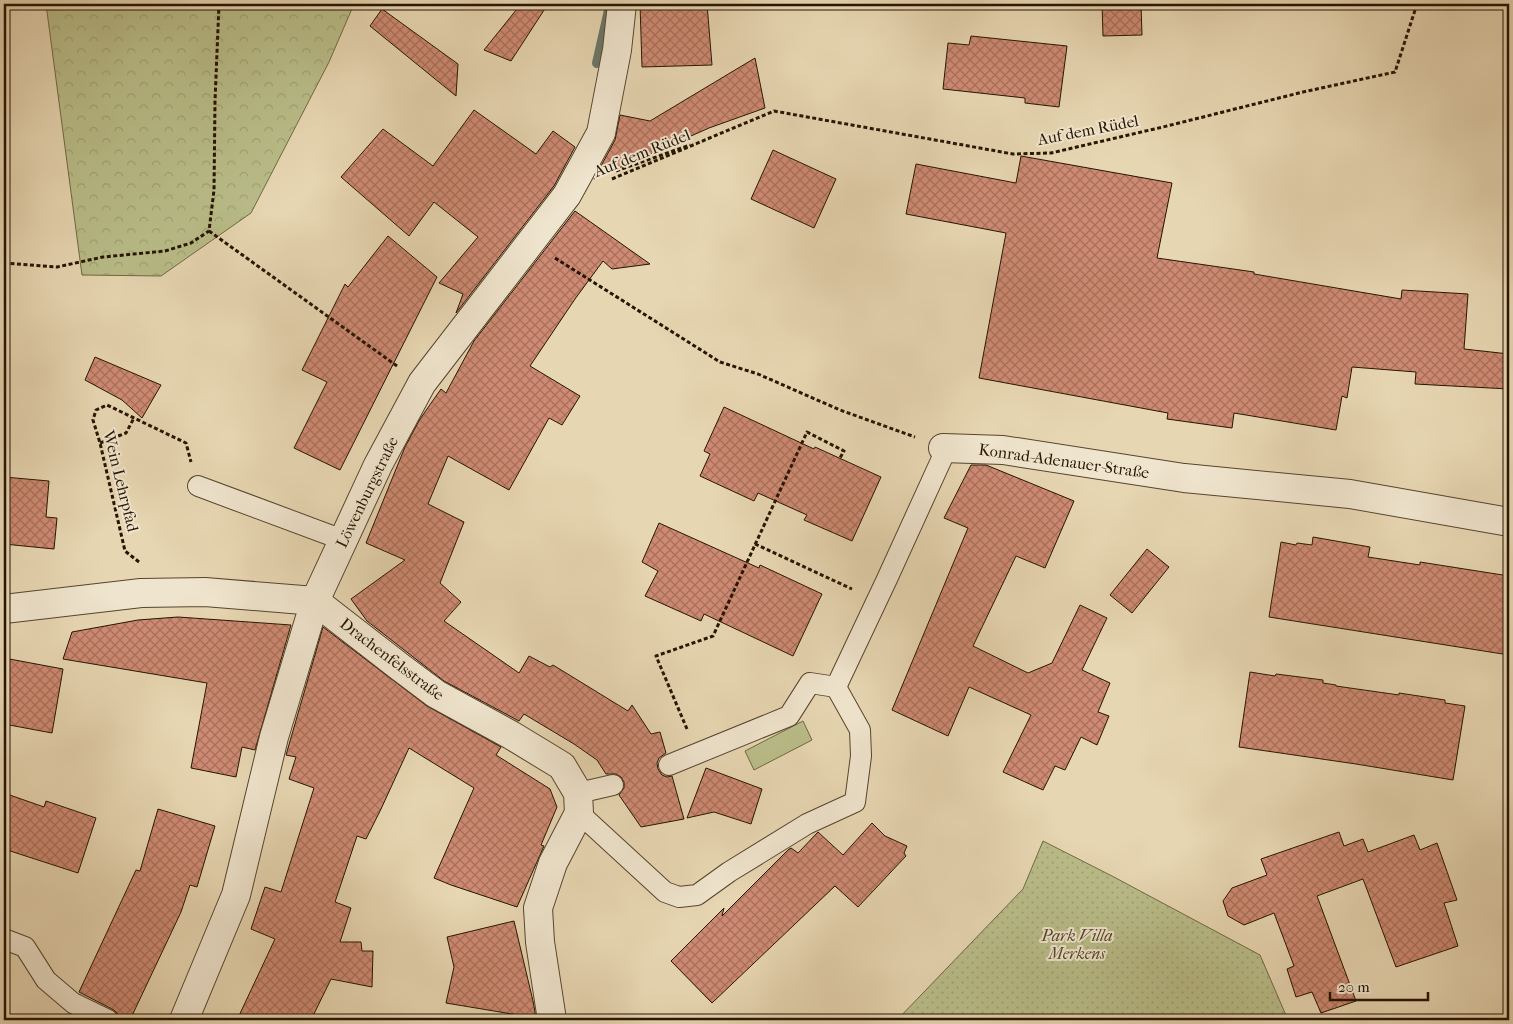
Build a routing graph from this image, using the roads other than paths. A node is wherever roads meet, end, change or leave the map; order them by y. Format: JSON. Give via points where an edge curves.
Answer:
{"nodes":[{"id":1,"x":622,"y":4,"type":"edge"},
{"id":2,"x":943,"y":448,"type":"joint"},
{"id":3,"x":198,"y":486,"type":"road end"},
{"id":4,"x":1509,"y":522,"type":"edge"},
{"id":5,"x":343,"y":540,"type":"junction"},
{"id":6,"x":315,"y":601,"type":"junction"},
{"id":7,"x":4,"y":609,"type":"edge"},
{"id":8,"x":836,"y":687,"type":"junction"},
{"id":9,"x":669,"y":765,"type":"dead end"},
{"id":10,"x":613,"y":785,"type":"dead end"},
{"id":11,"x":578,"y":803,"type":"junction"},
{"id":12,"x":4,"y":939,"type":"edge"},
{"id":13,"x":108,"y":1020,"type":"edge"},
{"id":14,"x":184,"y":1020,"type":"edge"},
{"id":15,"x":552,"y":1020,"type":"edge"}],
"edges":[{"from":1,"to":5,"type":"street","name":"Löwenburgstraße","via":[[601,133],[570,191],[422,383]]},
{"from":2,"to":4,"type":"street","name":"Konrad-Adenauer-Straße","via":[[1003,450],[1184,478],[1350,494]]},
{"from":2,"to":8,"type":"lane","via":[[944,454]]},
{"from":3,"to":5,"type":"lane"},
{"from":5,"to":6,"type":"street","name":"Löwenburgstraße"},
{"from":6,"to":7,"type":"street","via":[[205,592],[141,593]]},
{"from":6,"to":11,"type":"street","name":"Drachenfelsstraße","via":[[436,694],[562,766]]},
{"from":6,"to":14,"type":"street","name":"Löwenburgstraße","via":[[274,736],[236,895]]},
{"from":8,"to":9,"type":"lane","via":[[810,683],[789,716]]},
{"from":8,"to":11,"type":"lane","via":[[860,730],[861,756],[855,802],[807,824],[697,895],[679,897],[665,892]]},
{"from":10,"to":11,"type":"lane"},
{"from":11,"to":15,"type":"street","via":[[538,908]]},
{"from":12,"to":13,"type":"lane","via":[[25,946],[46,980],[72,1003]]}]}
